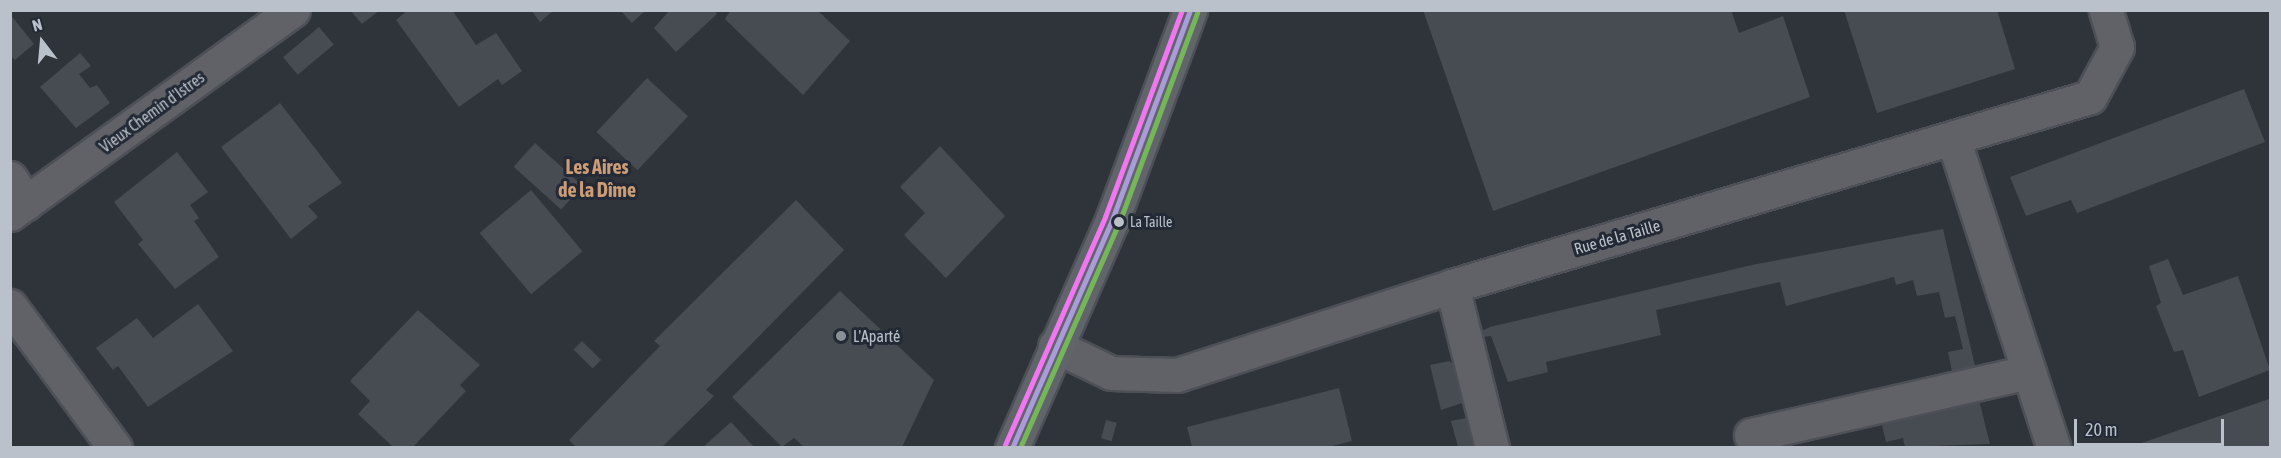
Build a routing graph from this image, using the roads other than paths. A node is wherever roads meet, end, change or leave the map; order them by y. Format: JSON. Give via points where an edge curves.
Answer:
{"nodes":[{"id":1,"x":293,"y":10,"type":"edge"},
{"id":2,"x":1190,"y":10,"type":"edge"},
{"id":3,"x":2106,"y":10,"type":"edge"},
{"id":4,"x":1953,"y":138,"type":"junction"},
{"id":5,"x":16,"y":198,"type":"edge"},
{"id":6,"x":1452,"y":286,"type":"junction"},
{"id":7,"x":10,"y":306,"type":"edge"},
{"id":8,"x":1055,"y":346,"type":"junction"},
{"id":9,"x":2029,"y":372,"type":"junction"},
{"id":10,"x":1751,"y":435,"type":"dead end"},
{"id":11,"x":115,"y":447,"type":"edge"},
{"id":12,"x":1012,"y":447,"type":"edge"},
{"id":13,"x":1492,"y":447,"type":"edge"},
{"id":14,"x":2054,"y":447,"type":"edge"}],
"edges":[{"from":1,"to":5,"type":"street","name":"Vieux Chemin d'Istres"},
{"from":2,"to":8,"type":"main road","via":[[1112,220]]},
{"from":3,"to":4,"type":"street","name":"Rue de la Taille","via":[[2117,47],[2090,97]]},
{"from":4,"to":6,"type":"street","name":"Rue de la Taille"},
{"from":4,"to":9,"type":"street"},
{"from":6,"to":8,"type":"street","name":"Rue de la Taille","via":[[1177,375],[1111,373]]},
{"from":6,"to":13,"type":"street"},
{"from":7,"to":11,"type":"street"},
{"from":8,"to":12,"type":"main road"},
{"from":9,"to":10,"type":"street"},
{"from":9,"to":14,"type":"street"}]}
